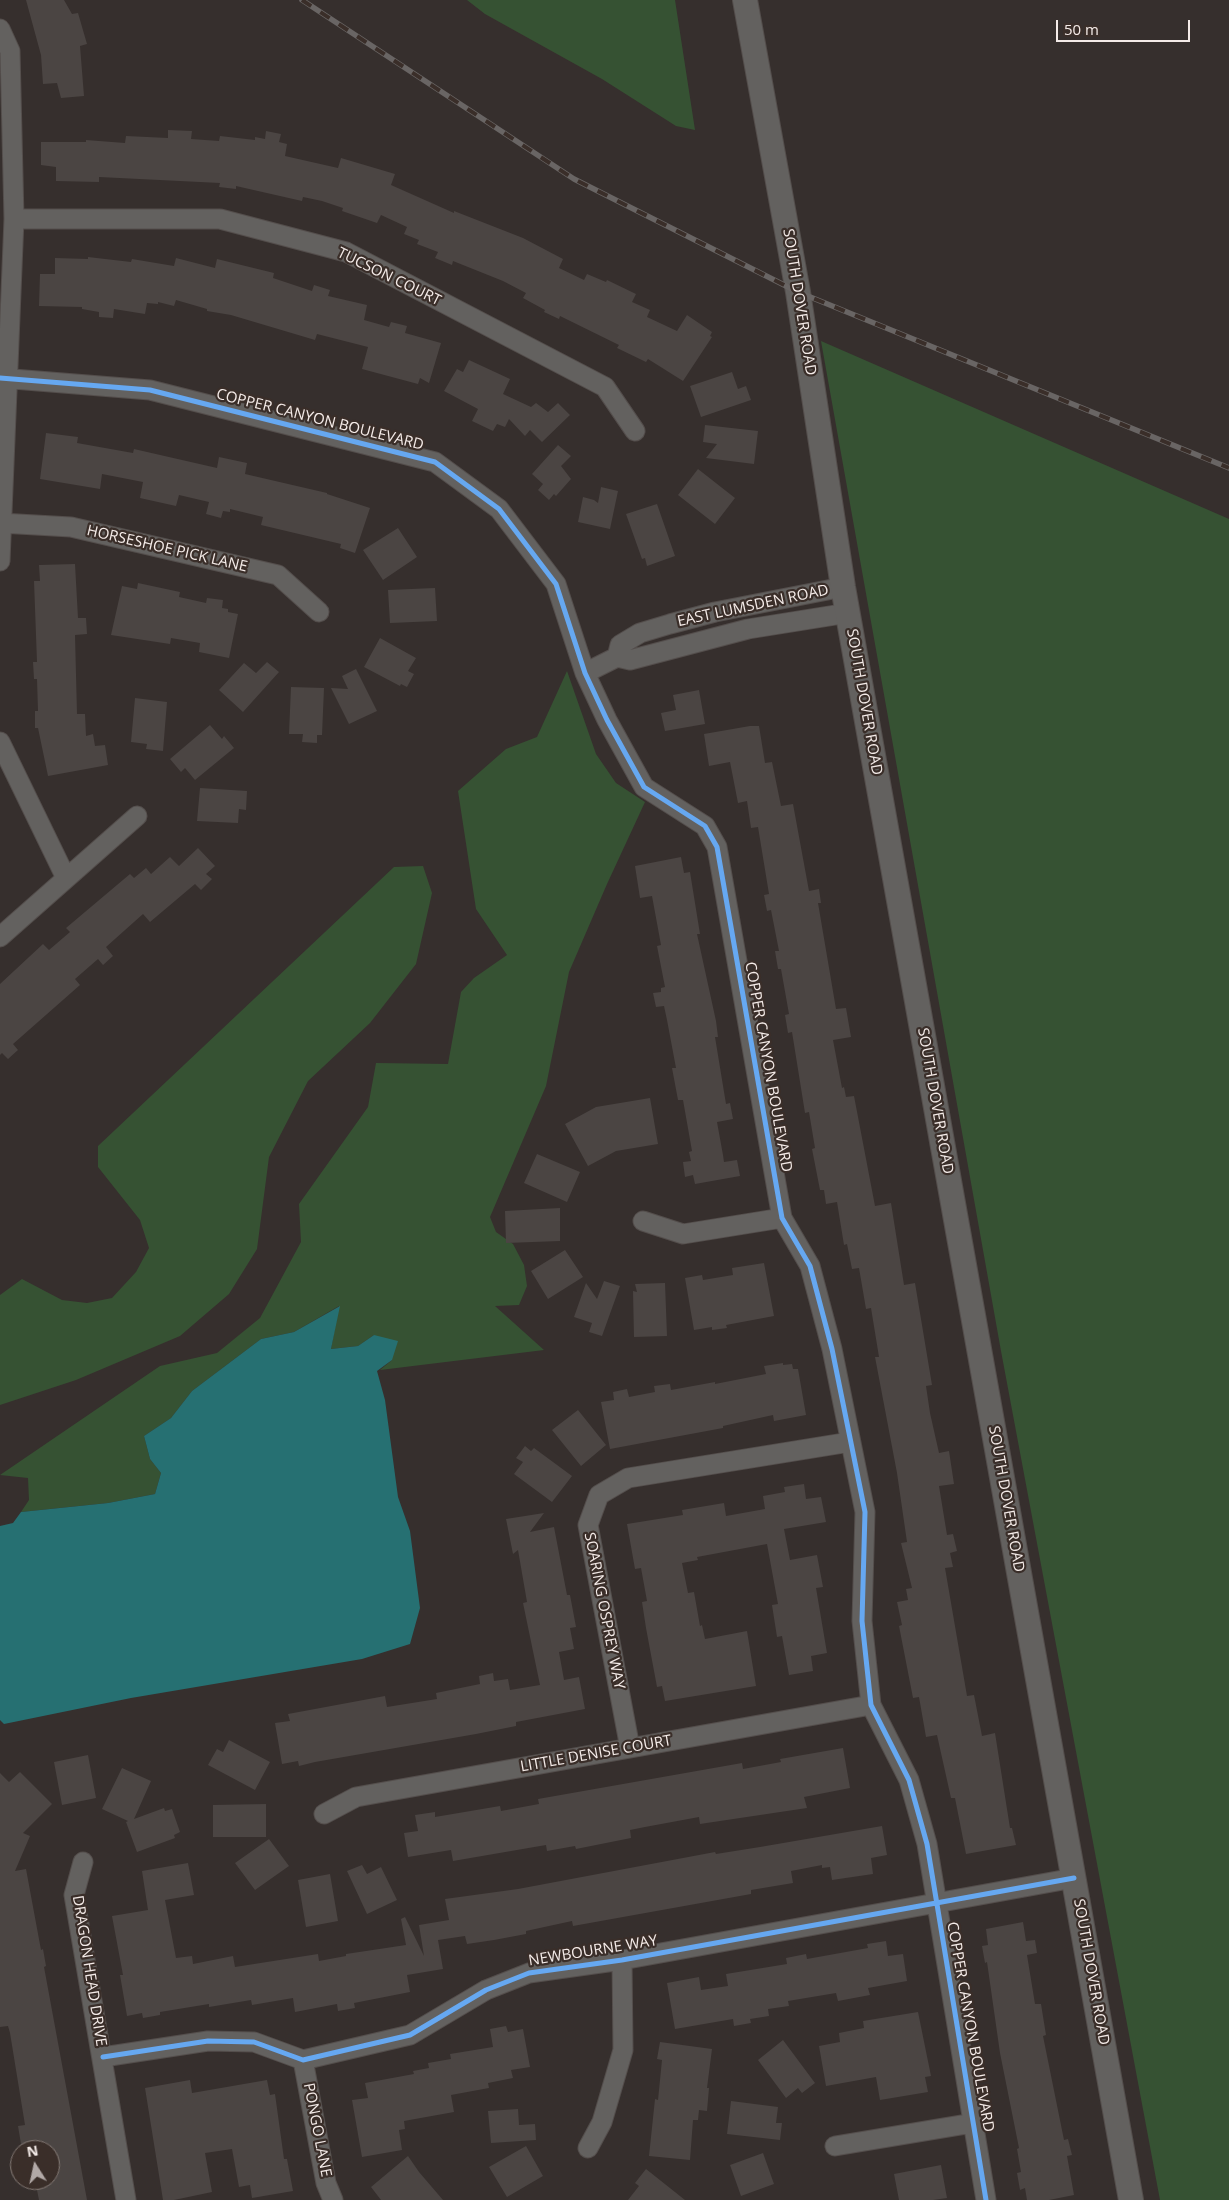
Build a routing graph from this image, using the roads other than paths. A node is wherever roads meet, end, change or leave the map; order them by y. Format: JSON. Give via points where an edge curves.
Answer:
{"nodes":[{"id":1,"x":745,"y":0,"type":"edge"},
{"id":2,"x":0,"y":29,"type":"edge"},
{"id":3,"x":14,"y":220,"type":"junction"},
{"id":4,"x":4,"y":378,"type":"edge"},
{"id":5,"x":635,"y":431,"type":"dead end"},
{"id":6,"x":0,"y":523,"type":"edge"},
{"id":7,"x":0,"y":561,"type":"edge"},
{"id":8,"x":843,"y":587,"type":"junction"},
{"id":9,"x":319,"y":612,"type":"dead end"},
{"id":10,"x":848,"y":613,"type":"junction"},
{"id":11,"x":617,"y":657,"type":"junction"},
{"id":12,"x":585,"y":673,"type":"junction"},
{"id":13,"x":0,"y":742,"type":"edge"},
{"id":14,"x":137,"y":816,"type":"dead end"},
{"id":15,"x":66,"y":878,"type":"junction"},
{"id":16,"x":0,"y":937,"type":"edge"},
{"id":17,"x":782,"y":1218,"type":"junction"},
{"id":18,"x":643,"y":1221,"type":"dead end"},
{"id":19,"x":850,"y":1442,"type":"junction"},
{"id":20,"x":871,"y":1705,"type":"junction"},
{"id":21,"x":630,"y":1748,"type":"junction"},
{"id":22,"x":324,"y":1814,"type":"dead end"},
{"id":23,"x":82,"y":1862,"type":"dead end"},
{"id":24,"x":1074,"y":1878,"type":"junction"},
{"id":25,"x":936,"y":1904,"type":"junction"},
{"id":26,"x":622,"y":1960,"type":"junction"},
{"id":27,"x":103,"y":2057,"type":"junction"},
{"id":28,"x":304,"y":2060,"type":"junction"},
{"id":29,"x":974,"y":2123,"type":"junction"},
{"id":30,"x":835,"y":2146,"type":"dead end"},
{"id":31,"x":588,"y":2148,"type":"dead end"},
{"id":32,"x":126,"y":2200,"type":"edge"},
{"id":33,"x":333,"y":2200,"type":"edge"},
{"id":34,"x":986,"y":2200,"type":"edge"},
{"id":35,"x":1131,"y":2200,"type":"edge"}],
"edges":[{"from":1,"to":8,"type":"street","name":"SOUTH DOVER ROAD","via":[[798,292]]},
{"from":2,"to":3,"type":"street","via":[[10,51]]},
{"from":3,"to":4,"type":"street"},
{"from":3,"to":5,"type":"street","name":"TUCSON COURT","via":[[220,219],[346,252],[605,387]]},
{"from":4,"to":6,"type":"street"},
{"from":4,"to":12,"type":"street","name":"COPPER CANYON BOULEVARD","via":[[150,390],[435,462],[499,509],[556,584]]},
{"from":6,"to":7,"type":"street"},
{"from":6,"to":9,"type":"street","name":"HORSESHOE PICK LANE","via":[[71,527],[278,575]]},
{"from":8,"to":10,"type":"street","name":"SOUTH DOVER ROAD"},
{"from":8,"to":11,"type":"street","name":"EAST LUMSDEN ROAD","via":[[715,612],[640,633],[620,645]]},
{"from":10,"to":11,"type":"street","name":"EAST LUMSDEN ROAD","via":[[748,629],[630,660]]},
{"from":10,"to":24,"type":"street","name":"SOUTH DOVER ROAD"},
{"from":11,"to":12,"type":"street","name":"EAST LUMSDEN ROAD"},
{"from":12,"to":17,"type":"street","name":"COPPER CANYON BOULEVARD","via":[[644,787],[706,826],[717,847]]},
{"from":13,"to":15,"type":"street"},
{"from":14,"to":15,"type":"street"},
{"from":15,"to":16,"type":"street"},
{"from":17,"to":18,"type":"street","via":[[683,1234]]},
{"from":17,"to":19,"type":"street","name":"COPPER CANYON BOULEVARD","via":[[810,1266],[832,1349]]},
{"from":19,"to":20,"type":"street","name":"COPPER CANYON BOULEVARD","via":[[865,1512],[862,1621]]},
{"from":19,"to":21,"type":"street","name":"SOARING OSPREY WAY","via":[[628,1478],[599,1495],[588,1525]]},
{"from":20,"to":21,"type":"street","name":"LITTLE DENISE COURT"},
{"from":20,"to":25,"type":"street","name":"COPPER CANYON BOULEVARD","via":[[909,1780],[927,1844]]},
{"from":21,"to":22,"type":"street","name":"LITTLE DENISE COURT","via":[[356,1797]]},
{"from":23,"to":27,"type":"street","name":"DRAGON HEAD DRIVE","via":[[74,1895]]},
{"from":24,"to":25,"type":"street","name":"NEWBOURNE WAY"},
{"from":24,"to":35,"type":"street","name":"SOUTH DOVER ROAD"},
{"from":25,"to":26,"type":"street","name":"NEWBOURNE WAY"},
{"from":25,"to":29,"type":"street","name":"COPPER CANYON BOULEVARD"},
{"from":26,"to":28,"type":"street","name":"NEWBOURNE WAY","via":[[530,1972],[486,1990],[410,2034]]},
{"from":26,"to":31,"type":"street","via":[[623,2050],[602,2122]]},
{"from":27,"to":28,"type":"street","via":[[208,2041],[254,2042]]},
{"from":27,"to":32,"type":"street","name":"DRAGON HEAD DRIVE"},
{"from":28,"to":33,"type":"street","name":"PONGO LANE","via":[[326,2183]]},
{"from":29,"to":30,"type":"street"},
{"from":29,"to":34,"type":"street","name":"COPPER CANYON BOULEVARD"}]}
